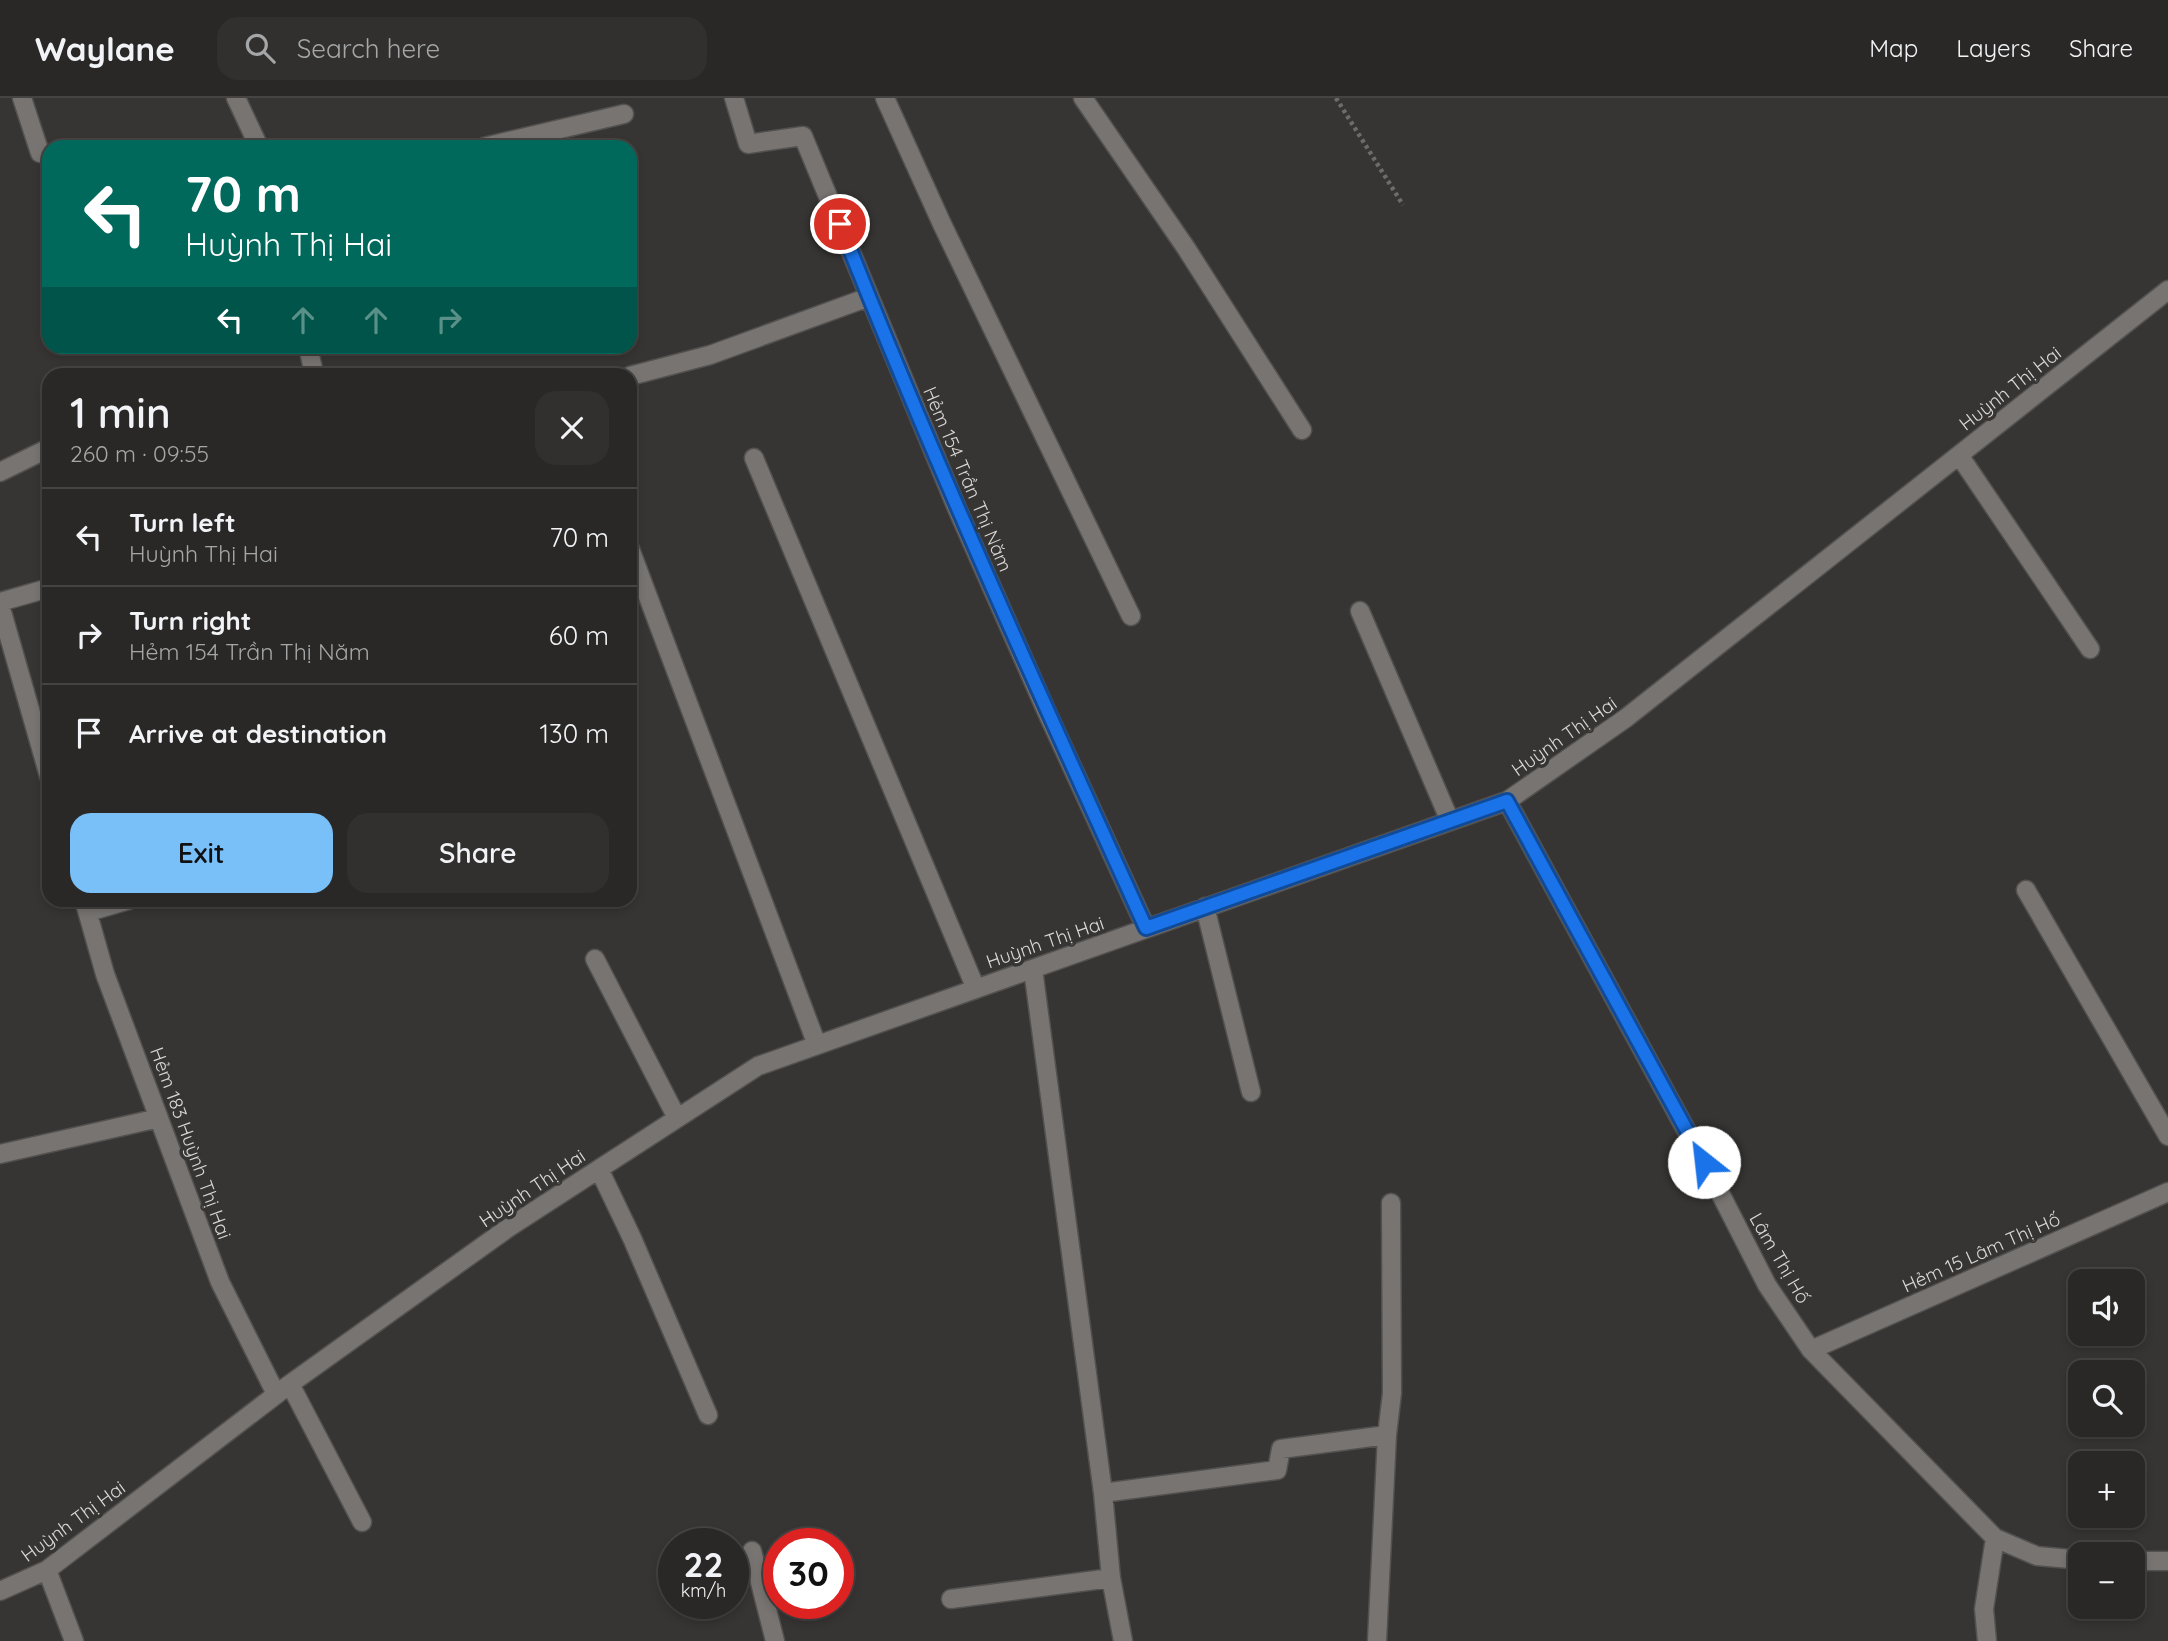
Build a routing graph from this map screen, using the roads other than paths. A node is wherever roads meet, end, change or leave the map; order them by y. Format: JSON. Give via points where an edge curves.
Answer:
{"nodes":[{"id":1,"x":22,"y":98,"type":"edge"},
{"id":2,"x":236,"y":98,"type":"edge"},
{"id":3,"x":734,"y":98,"type":"edge"},
{"id":4,"x":884,"y":98,"type":"edge"},
{"id":5,"x":1083,"y":98,"type":"edge"},
{"id":6,"x":624,"y":114,"type":"dead end"},
{"id":7,"x":256,"y":140,"type":"edge"},
{"id":8,"x":514,"y":140,"type":"edge"},
{"id":9,"x":40,"y":153,"type":"dead end"},
{"id":10,"x":2168,"y":290,"type":"edge"},
{"id":11,"x":869,"y":297,"type":"junction"},
{"id":12,"x":637,"y":374,"type":"edge"},
{"id":13,"x":1302,"y":430,"type":"dead end"},
{"id":14,"x":42,"y":452,"type":"edge"},
{"id":15,"x":1959,"y":455,"type":"junction"},
{"id":16,"x":754,"y":458,"type":"dead end"},
{"id":17,"x":0,"y":472,"type":"edge"},
{"id":18,"x":637,"y":568,"type":"edge"},
{"id":19,"x":42,"y":590,"type":"edge"},
{"id":20,"x":0,"y":603,"type":"edge"},
{"id":21,"x":1360,"y":611,"type":"dead end"},
{"id":22,"x":1131,"y":616,"type":"dead end"},
{"id":23,"x":2090,"y":649,"type":"dead end"},
{"id":24,"x":42,"y":751,"type":"edge"},
{"id":25,"x":1507,"y":801,"type":"junction"},
{"id":26,"x":1450,"y":821,"type":"junction"},
{"id":27,"x":2026,"y":890,"type":"dead end"},
{"id":28,"x":86,"y":907,"type":"edge"},
{"id":29,"x":1205,"y":907,"type":"junction"},
{"id":30,"x":1146,"y":928,"type":"junction"},
{"id":31,"x":595,"y":959,"type":"dead end"},
{"id":32,"x":1033,"y":969,"type":"junction"},
{"id":33,"x":976,"y":989,"type":"junction"},
{"id":34,"x":817,"y":1045,"type":"junction"},
{"id":35,"x":1251,"y":1092,"type":"dead end"},
{"id":36,"x":159,"y":1118,"type":"junction"},
{"id":37,"x":677,"y":1118,"type":"junction"},
{"id":38,"x":2168,"y":1136,"type":"edge"},
{"id":39,"x":0,"y":1154,"type":"edge"},
{"id":40,"x":599,"y":1169,"type":"junction"},
{"id":41,"x":2168,"y":1192,"type":"edge"},
{"id":42,"x":1391,"y":1203,"type":"dead end"},
{"id":43,"x":1811,"y":1350,"type":"junction"},
{"id":44,"x":283,"y":1389,"type":"junction"},
{"id":45,"x":708,"y":1415,"type":"dead end"},
{"id":46,"x":1387,"y":1435,"type":"junction"},
{"id":47,"x":1103,"y":1493,"type":"junction"},
{"id":48,"x":362,"y":1522,"type":"dead end"},
{"id":49,"x":1995,"y":1538,"type":"junction"},
{"id":50,"x":752,"y":1551,"type":"dead end"},
{"id":51,"x":2068,"y":1559,"type":"edge"},
{"id":52,"x":2145,"y":1561,"type":"edge"},
{"id":53,"x":2168,"y":1561,"type":"edge"},
{"id":54,"x":47,"y":1570,"type":"junction"},
{"id":55,"x":1111,"y":1578,"type":"junction"},
{"id":56,"x":0,"y":1591,"type":"edge"},
{"id":57,"x":951,"y":1599,"type":"dead end"},
{"id":58,"x":74,"y":1641,"type":"edge"},
{"id":59,"x":775,"y":1641,"type":"edge"},
{"id":60,"x":1123,"y":1641,"type":"edge"},
{"id":61,"x":1377,"y":1641,"type":"edge"},
{"id":62,"x":1987,"y":1641,"type":"edge"}],
"edges":[{"from":1,"to":9,"type":"street"},
{"from":2,"to":7,"type":"street"},
{"from":3,"to":11,"type":"street","name":"Hẻm 154 Trần Thị Năm","via":[[748,144],[803,136]]},
{"from":4,"to":22,"type":"street"},
{"from":5,"to":13,"type":"street"},
{"from":6,"to":8,"type":"street"},
{"from":10,"to":15,"type":"street","name":"Huỳnh Thị Hai"},
{"from":11,"to":12,"type":"street","via":[[709,355]]},
{"from":11,"to":30,"type":"street","name":"Hẻm 154 Trần Thị Năm","via":[[956,506]]},
{"from":14,"to":17,"type":"street"},
{"from":15,"to":23,"type":"street"},
{"from":15,"to":25,"type":"street","name":"Huỳnh Thị Hai","via":[[1626,718]]},
{"from":16,"to":33,"type":"street"},
{"from":18,"to":34,"type":"street"},
{"from":19,"to":20,"type":"street"},
{"from":20,"to":24,"type":"street"},
{"from":21,"to":26,"type":"street"},
{"from":25,"to":26,"type":"street","name":"Huỳnh Thị Hai"},
{"from":25,"to":43,"type":"street","name":"Lâm Thị Hố","via":[[1768,1285]]},
{"from":26,"to":29,"type":"street","name":"Huỳnh Thị Hai"},
{"from":27,"to":38,"type":"street"},
{"from":28,"to":36,"type":"street","name":"Hẻm 183 Huỳnh Thị Hai","via":[[105,974]]},
{"from":29,"to":30,"type":"street","name":"Huỳnh Thị Hai"},
{"from":29,"to":35,"type":"street"},
{"from":30,"to":32,"type":"street","name":"Huỳnh Thị Hai"},
{"from":31,"to":37,"type":"street"},
{"from":32,"to":33,"type":"street","name":"Huỳnh Thị Hai"},
{"from":32,"to":47,"type":"street"},
{"from":33,"to":34,"type":"street","name":"Huỳnh Thị Hai"},
{"from":34,"to":37,"type":"street","name":"Huỳnh Thị Hai","via":[[758,1066]]},
{"from":36,"to":39,"type":"street"},
{"from":36,"to":44,"type":"street","name":"Hẻm 183 Huỳnh Thị Hai","via":[[220,1282]]},
{"from":37,"to":40,"type":"street","name":"Huỳnh Thị Hai"},
{"from":40,"to":44,"type":"street","name":"Huỳnh Thị Hai","via":[[508,1228]]},
{"from":40,"to":45,"type":"street"},
{"from":41,"to":43,"type":"street","name":"Hẻm 15 Lâm Thị Hố"},
{"from":42,"to":46,"type":"street","via":[[1392,1393]]},
{"from":43,"to":49,"type":"street","name":"Lâm Thị Hố"},
{"from":44,"to":48,"type":"street","name":"Hẻm 183 Huỳnh Thị Hai"},
{"from":44,"to":54,"type":"street","name":"Huỳnh Thị Hai"},
{"from":46,"to":47,"type":"street","via":[[1281,1449],[1277,1470]]},
{"from":46,"to":61,"type":"street"},
{"from":47,"to":55,"type":"street"},
{"from":49,"to":51,"type":"street","name":"Lâm Thị Hố","via":[[2037,1556]]},
{"from":49,"to":62,"type":"street","via":[[1984,1609]]},
{"from":50,"to":59,"type":"street"},
{"from":52,"to":53,"type":"street"},
{"from":54,"to":56,"type":"street","name":"Huỳnh Thị Hai"},
{"from":54,"to":58,"type":"street"},
{"from":55,"to":57,"type":"street"},
{"from":55,"to":60,"type":"street"}]}
